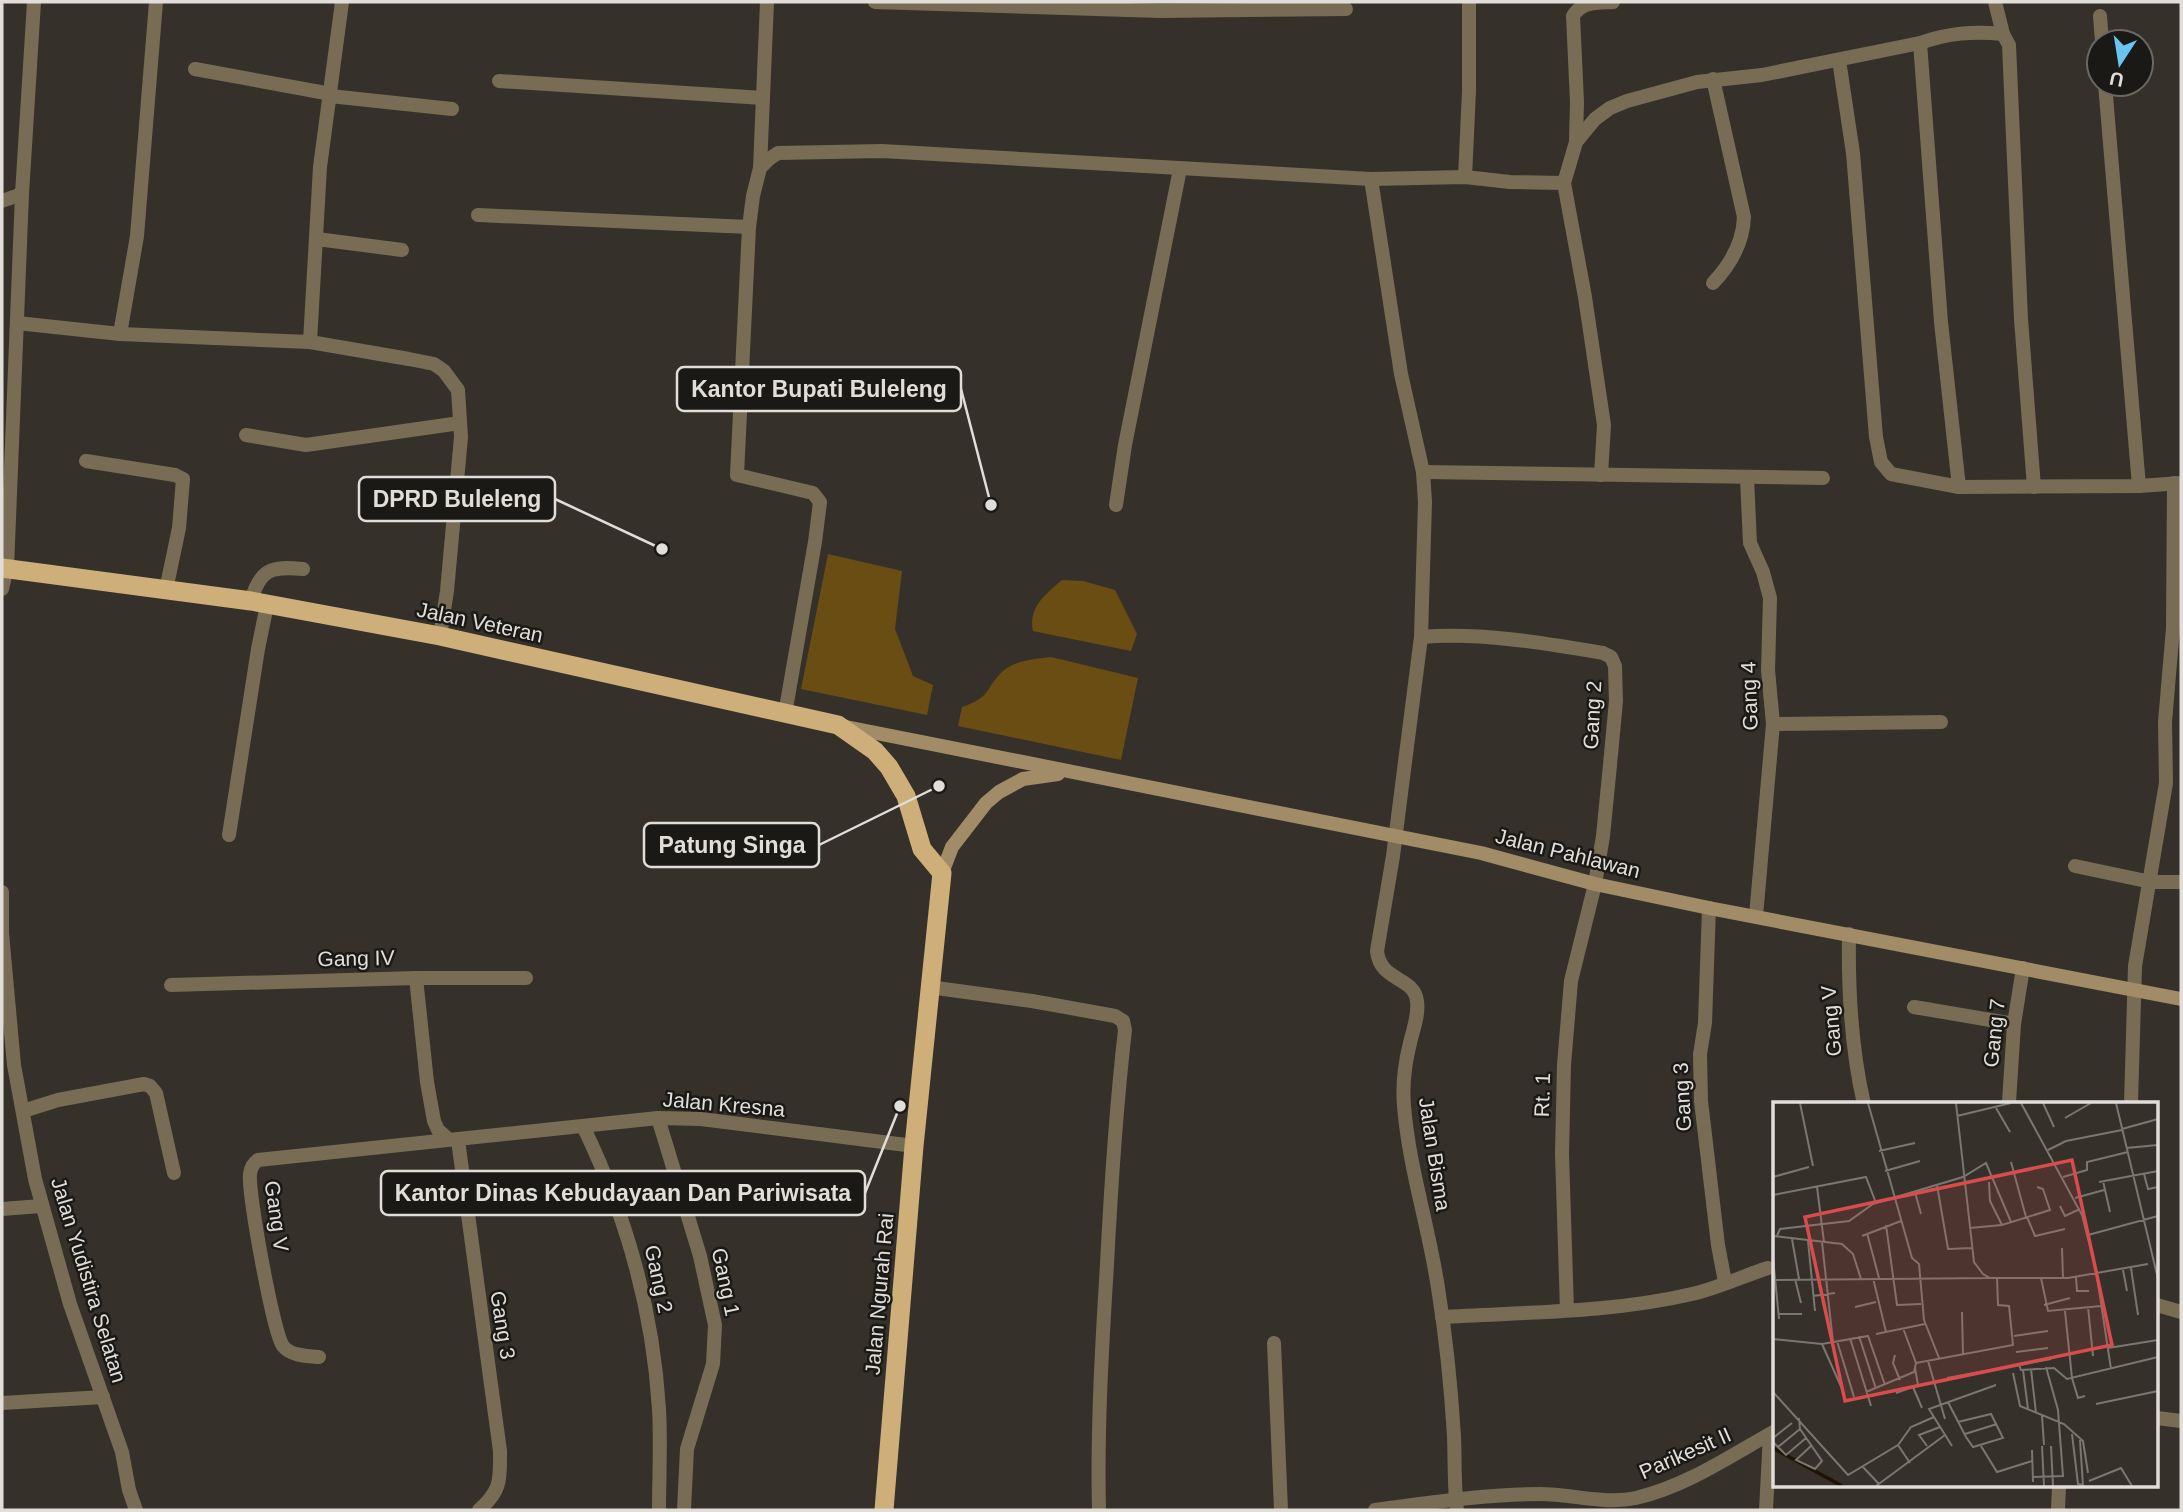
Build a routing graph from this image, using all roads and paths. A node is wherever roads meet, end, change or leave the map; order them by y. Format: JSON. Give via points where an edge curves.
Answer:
{"nodes":[{"id":1,"x":34,"y":2,"type":"edge"},
{"id":2,"x":156,"y":2,"type":"edge"},
{"id":3,"x":342,"y":2,"type":"edge"},
{"id":4,"x":767,"y":2,"type":"edge"},
{"id":5,"x":875,"y":2,"type":"edge"},
{"id":6,"x":1469,"y":2,"type":"edge"},
{"id":7,"x":1613,"y":2,"type":"edge"},
{"id":8,"x":1995,"y":2,"type":"edge"},
{"id":9,"x":1346,"y":9,"type":"dead end"},
{"id":10,"x":2100,"y":16,"type":"dead end"},
{"id":11,"x":2101,"y":28,"type":"edge"},
{"id":12,"x":2003,"y":34,"type":"junction"},
{"id":13,"x":1920,"y":43,"type":"junction"},
{"id":14,"x":1839,"y":60,"type":"junction"},
{"id":15,"x":195,"y":69,"type":"dead end"},
{"id":16,"x":1713,"y":79,"type":"junction"},
{"id":17,"x":499,"y":81,"type":"dead end"},
{"id":18,"x":330,"y":95,"type":"junction"},
{"id":19,"x":764,"y":98,"type":"junction"},
{"id":20,"x":2106,"y":98,"type":"edge"},
{"id":21,"x":452,"y":109,"type":"dead end"},
{"id":22,"x":1576,"y":142,"type":"junction"},
{"id":23,"x":760,"y":169,"type":"junction"},
{"id":24,"x":1180,"y":169,"type":"junction"},
{"id":25,"x":1465,"y":177,"type":"junction"},
{"id":26,"x":1371,"y":179,"type":"junction"},
{"id":27,"x":1564,"y":183,"type":"junction"},
{"id":28,"x":22,"y":194,"type":"junction"},
{"id":29,"x":2,"y":201,"type":"edge"},
{"id":30,"x":478,"y":215,"type":"dead end"},
{"id":31,"x":749,"y":227,"type":"junction"},
{"id":32,"x":317,"y":239,"type":"junction"},
{"id":33,"x":402,"y":250,"type":"dead end"},
{"id":34,"x":1713,"y":283,"type":"dead end"},
{"id":35,"x":17,"y":323,"type":"junction"},
{"id":36,"x":120,"y":334,"type":"junction"},
{"id":37,"x":310,"y":342,"type":"junction"},
{"id":38,"x":460,"y":423,"type":"junction"},
{"id":39,"x":246,"y":435,"type":"dead end"},
{"id":40,"x":86,"y":461,"type":"dead end"},
{"id":41,"x":1423,"y":472,"type":"junction"},
{"id":42,"x":1601,"y":475,"type":"junction"},
{"id":43,"x":1747,"y":478,"type":"junction"},
{"id":44,"x":1822,"y":478,"type":"dead end"},
{"id":45,"x":2178,"y":483,"type":"edge"},
{"id":46,"x":2139,"y":486,"type":"junction"},
{"id":47,"x":1959,"y":487,"type":"junction"},
{"id":48,"x":2034,"y":487,"type":"junction"},
{"id":49,"x":1116,"y":505,"type":"dead end"},
{"id":50,"x":4,"y":568,"type":"edge"},
{"id":51,"x":303,"y":569,"type":"dead end"},
{"id":52,"x":2,"y":589,"type":"edge"},
{"id":53,"x":166,"y":590,"type":"junction"},
{"id":54,"x":259,"y":603,"type":"junction"},
{"id":55,"x":440,"y":636,"type":"junction"},
{"id":56,"x":1421,"y":637,"type":"junction"},
{"id":57,"x":785,"y":714,"type":"junction"},
{"id":58,"x":1941,"y":722,"type":"dead end"},
{"id":59,"x":1773,"y":724,"type":"junction"},
{"id":60,"x":838,"y":725,"type":"junction"},
{"id":61,"x":944,"y":747,"type":"joint"},
{"id":62,"x":1077,"y":773,"type":"junction"},
{"id":63,"x":229,"y":835,"type":"dead end"},
{"id":64,"x":1395,"y":837,"type":"junction"},
{"id":65,"x":2075,"y":866,"type":"dead end"},
{"id":66,"x":942,"y":873,"type":"junction"},
{"id":67,"x":2151,"y":882,"type":"junction"},
{"id":68,"x":2181,"y":883,"type":"edge"},
{"id":69,"x":1595,"y":884,"type":"junction"},
{"id":70,"x":2,"y":892,"type":"edge"},
{"id":71,"x":2,"y":900,"type":"edge"},
{"id":72,"x":1709,"y":908,"type":"junction"},
{"id":73,"x":1756,"y":916,"type":"junction"},
{"id":74,"x":1849,"y":934,"type":"junction"},
{"id":75,"x":2023,"y":968,"type":"junction"},
{"id":76,"x":416,"y":978,"type":"junction"},
{"id":77,"x":526,"y":978,"type":"dead end"},
{"id":78,"x":171,"y":985,"type":"dead end"},
{"id":79,"x":929,"y":987,"type":"junction"},
{"id":80,"x":2135,"y":991,"type":"junction"},
{"id":81,"x":2181,"y":999,"type":"edge"},
{"id":82,"x":1914,"y":1007,"type":"dead end"},
{"id":83,"x":2014,"y":1024,"type":"junction"},
{"id":84,"x":8,"y":1066,"type":"edge"},
{"id":85,"x":1864,"y":1102,"type":"edge"},
{"id":86,"x":2009,"y":1102,"type":"dead end"},
{"id":87,"x":2131,"y":1102,"type":"edge"},
{"id":88,"x":23,"y":1111,"type":"junction"},
{"id":89,"x":658,"y":1118,"type":"junction"},
{"id":90,"x":583,"y":1126,"type":"junction"},
{"id":91,"x":453,"y":1140,"type":"junction"},
{"id":92,"x":914,"y":1146,"type":"junction"},
{"id":93,"x":174,"y":1173,"type":"dead end"},
{"id":94,"x":41,"y":1206,"type":"junction"},
{"id":95,"x":2,"y":1209,"type":"edge"},
{"id":96,"x":1768,"y":1268,"type":"dead end"},
{"id":97,"x":1726,"y":1282,"type":"junction"},
{"id":98,"x":2158,"y":1305,"type":"edge"},
{"id":99,"x":1567,"y":1310,"type":"junction"},
{"id":100,"x":2181,"y":1312,"type":"edge"},
{"id":101,"x":1442,"y":1317,"type":"junction"},
{"id":102,"x":1274,"y":1343,"type":"dead end"},
{"id":103,"x":319,"y":1357,"type":"dead end"},
{"id":104,"x":103,"y":1397,"type":"junction"},
{"id":105,"x":2,"y":1403,"type":"edge"},
{"id":106,"x":2158,"y":1418,"type":"edge"},
{"id":107,"x":2181,"y":1421,"type":"edge"},
{"id":108,"x":1773,"y":1433,"type":"edge"},
{"id":109,"x":2059,"y":1488,"type":"edge"},
{"id":110,"x":1456,"y":1505,"type":"edge"},
{"id":111,"x":1609,"y":1506,"type":"edge"},
{"id":112,"x":136,"y":1510,"type":"edge"},
{"id":113,"x":479,"y":1510,"type":"edge"},
{"id":114,"x":659,"y":1510,"type":"edge"},
{"id":115,"x":684,"y":1510,"type":"edge"},
{"id":116,"x":884,"y":1510,"type":"edge"},
{"id":117,"x":1099,"y":1510,"type":"edge"},
{"id":118,"x":1281,"y":1510,"type":"edge"},
{"id":119,"x":1375,"y":1510,"type":"edge"},
{"id":120,"x":1766,"y":1510,"type":"edge"},
{"id":121,"x":2058,"y":1510,"type":"edge"}],
"edges":[{"from":1,"to":28,"type":"street"},
{"from":2,"to":36,"type":"street","via":[[137,236]]},
{"from":3,"to":18,"type":"street"},
{"from":4,"to":19,"type":"street"},
{"from":5,"to":9,"type":"street","via":[[1160,11]]},
{"from":6,"to":25,"type":"street"},
{"from":7,"to":22,"type":"street","via":[[1587,4],[1573,16]]},
{"from":8,"to":12,"type":"street"},
{"from":10,"to":11,"type":"street"},
{"from":12,"to":13,"type":"street","via":[[1944,34]]},
{"from":12,"to":48,"type":"street","via":[[2009,45]]},
{"from":13,"to":14,"type":"street"},
{"from":13,"to":47,"type":"street"},
{"from":14,"to":16,"type":"street"},
{"from":14,"to":47,"type":"street","via":[[1853,153],[1881,462],[1891,474]]},
{"from":15,"to":18,"type":"street"},
{"from":16,"to":22,"type":"street","via":[[1609,108]]},
{"from":16,"to":34,"type":"street","via":[[1744,217],[1735,253]]},
{"from":17,"to":19,"type":"street"},
{"from":18,"to":21,"type":"street"},
{"from":18,"to":32,"type":"street"},
{"from":19,"to":23,"type":"street"},
{"from":20,"to":46,"type":"street"},
{"from":22,"to":27,"type":"street"},
{"from":23,"to":24,"type":"street","via":[[786,152],[882,151]]},
{"from":23,"to":31,"type":"street"},
{"from":24,"to":26,"type":"street"},
{"from":24,"to":49,"type":"street"},
{"from":25,"to":26,"type":"street"},
{"from":25,"to":27,"type":"street"},
{"from":26,"to":41,"type":"street","via":[[1401,374]]},
{"from":27,"to":42,"type":"street","via":[[1604,425]]},
{"from":28,"to":29,"type":"street"},
{"from":28,"to":35,"type":"street"},
{"from":30,"to":31,"type":"street"},
{"from":31,"to":57,"type":"street","via":[[737,475],[813,493],[820,502]]},
{"from":32,"to":33,"type":"street"},
{"from":32,"to":37,"type":"street"},
{"from":35,"to":36,"type":"street"},
{"from":35,"to":50,"type":"street"},
{"from":36,"to":37,"type":"street"},
{"from":37,"to":38,"type":"street","via":[[434,364],[458,390]]},
{"from":38,"to":39,"type":"street","via":[[306,445]]},
{"from":38,"to":55,"type":"street","via":[[457,495]]},
{"from":40,"to":53,"type":"street","via":[[183,479]]},
{"from":41,"to":42,"type":"street"},
{"from":41,"to":56,"type":"street"},
{"from":42,"to":43,"type":"street"},
{"from":43,"to":44,"type":"street"},
{"from":43,"to":59,"type":"street","name":"Gang 4","via":[[1750,543],[1770,598],[1768,670]]},
{"from":45,"to":46,"type":"street"},
{"from":45,"to":67,"type":"street","via":[[2165,722],[2167,766]]},
{"from":46,"to":48,"type":"street"},
{"from":47,"to":48,"type":"street"},
{"from":50,"to":52,"type":"street"},
{"from":50,"to":53,"type":"highway","name":"Jalan Veteran"},
{"from":51,"to":54,"type":"street","via":[[281,567],[266,572],[256,583]]},
{"from":53,"to":54,"type":"highway","name":"Jalan Veteran"},
{"from":54,"to":55,"type":"highway","name":"Jalan Veteran"},
{"from":54,"to":63,"type":"street","via":[[258,649]]},
{"from":55,"to":57,"type":"highway","name":"Jalan Veteran"},
{"from":56,"to":64,"type":"street"},
{"from":56,"to":69,"type":"street","name":"Gang 2","via":[[1533,641],[1611,657],[1616,701]]},
{"from":57,"to":60,"type":"highway","name":"Jalan Veteran"},
{"from":58,"to":59,"type":"street"},
{"from":59,"to":73,"type":"street","name":"Gang 4"},
{"from":60,"to":61,"type":"main road","name":"Jalan Veteran"},
{"from":60,"to":66,"type":"highway","via":[[889,767],[906,796],[922,849]]},
{"from":61,"to":62,"type":"main road","name":"Jalan Pahlawan"},
{"from":62,"to":64,"type":"main road","name":"Jalan Pahlawan"},
{"from":62,"to":66,"type":"main road","name":"Jalan Ngurah Rai","via":[[1023,779],[999,792],[952,847]]},
{"from":64,"to":69,"type":"main road","name":"Jalan Pahlawan","via":[[1481,853]]},
{"from":64,"to":101,"type":"street","name":"Jalan Bisma","via":[[1378,962],[1416,993],[1418,1008],[1405,1066],[1404,1110]]},
{"from":65,"to":67,"type":"street"},
{"from":66,"to":79,"type":"highway","name":"Jalan Ngurah Rai"},
{"from":67,"to":68,"type":"street"},
{"from":67,"to":80,"type":"street","via":[[2135,966]]},
{"from":69,"to":72,"type":"main road","name":"Jalan Pahlawan"},
{"from":69,"to":99,"type":"street","name":"Rt. 1","via":[[1571,981],[1564,1065]]},
{"from":70,"to":71,"type":"street","name":"Jalan Yudistira Selatan"},
{"from":71,"to":84,"type":"street","name":"Jalan Yudistira Selatan"},
{"from":72,"to":73,"type":"main road","name":"Jalan Pahlawan"},
{"from":72,"to":97,"type":"street","name":"Gang 3","via":[[1701,1101]]},
{"from":73,"to":74,"type":"main road","name":"Jalan Pahlawan"},
{"from":74,"to":75,"type":"main road","name":"Jalan Pahlawan"},
{"from":74,"to":85,"type":"street","name":"Gang V","via":[[1852,1044]]},
{"from":75,"to":80,"type":"main road","name":"Jalan Pahlawan"},
{"from":75,"to":83,"type":"street","name":"Gang 7"},
{"from":76,"to":77,"type":"street"},
{"from":76,"to":78,"type":"street","name":"Gang IV"},
{"from":76,"to":91,"type":"street","name":"Gang IV","via":[[434,1121],[438,1130]]},
{"from":79,"to":92,"type":"highway","name":"Jalan Ngurah Rai"},
{"from":79,"to":117,"type":"street","via":[[1059,1005],[1123,1020],[1100,1374]]},
{"from":80,"to":81,"type":"main road","name":"Jalan Pahlawan"},
{"from":80,"to":87,"type":"street"},
{"from":82,"to":83,"type":"street"},
{"from":83,"to":86,"type":"street","name":"Gang 7"},
{"from":84,"to":88,"type":"street","name":"Jalan Yudistira Selatan"},
{"from":88,"to":93,"type":"street","via":[[100,1091],[150,1086],[156,1093]]},
{"from":88,"to":94,"type":"street","name":"Jalan Yudistira Selatan"},
{"from":89,"to":90,"type":"street","name":"Jalan Kresna"},
{"from":89,"to":92,"type":"street","name":"Jalan Kresna","via":[[701,1119]]},
{"from":89,"to":115,"type":"street","name":"Gang 1","via":[[700,1256],[715,1325],[710,1377],[687,1449]]},
{"from":90,"to":91,"type":"street","name":"Jalan Kresna"},
{"from":90,"to":114,"type":"street","name":"Gang 2","via":[[631,1243],[643,1298],[659,1408]]},
{"from":91,"to":103,"type":"street","name":"Gang V","via":[[272,1158],[252,1165],[251,1191],[279,1334],[290,1352]]},
{"from":91,"to":113,"type":"street","name":"Gang 3","via":[[500,1451],[499,1487]]},
{"from":92,"to":116,"type":"highway","name":"Jalan Ngurah Rai"},
{"from":94,"to":95,"type":"street"},
{"from":94,"to":104,"type":"street","name":"Jalan Yudistira Selatan"},
{"from":96,"to":97,"type":"street"},
{"from":97,"to":99,"type":"street","via":[[1669,1298]]},
{"from":98,"to":100,"type":"street"},
{"from":99,"to":101,"type":"street"},
{"from":101,"to":110,"type":"street","name":"Jalan Bisma"},
{"from":102,"to":118,"type":"street"},
{"from":104,"to":105,"type":"street"},
{"from":104,"to":112,"type":"street","name":"Jalan Yudistira Selatan"},
{"from":106,"to":107,"type":"street"},
{"from":108,"to":111,"type":"street","name":"Parikesit II","via":[[1680,1484]]},
{"from":108,"to":120,"type":"street"},
{"from":109,"to":121,"type":"street"},
{"from":110,"to":111,"type":"street","via":[[1567,1494]]},
{"from":110,"to":119,"type":"street"}]}
